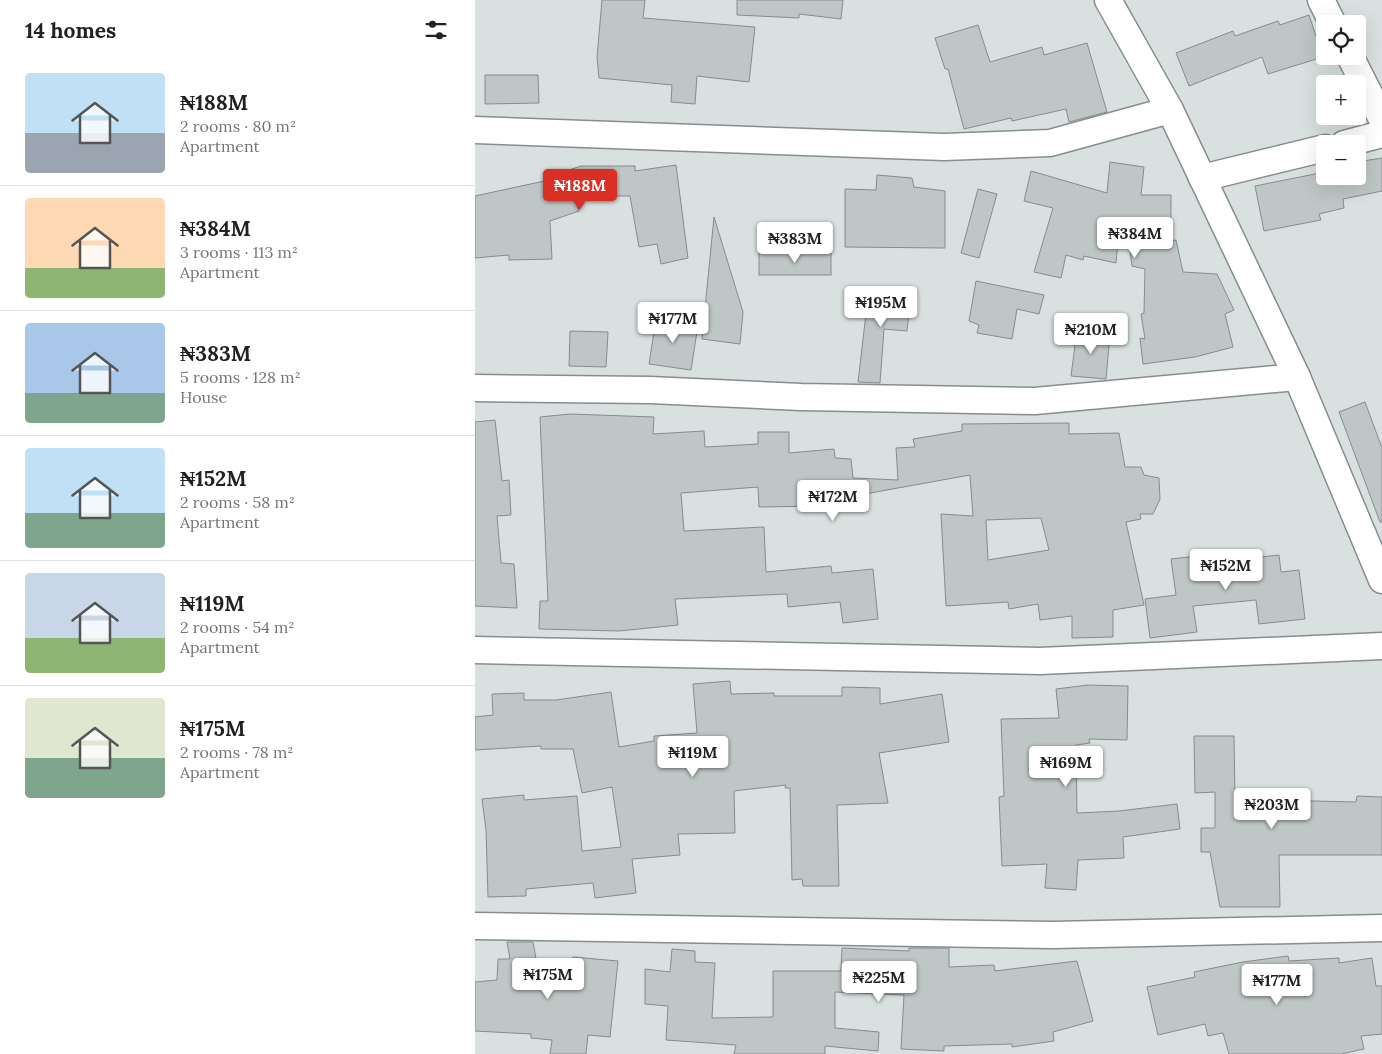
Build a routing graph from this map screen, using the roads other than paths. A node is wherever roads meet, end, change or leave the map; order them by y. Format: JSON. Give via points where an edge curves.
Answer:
{"nodes":[{"id":1,"x":1108,"y":0,"type":"edge"},
{"id":2,"x":1321,"y":0,"type":"edge"},
{"id":3,"x":1328,"y":15,"type":"edge"},
{"id":4,"x":1355,"y":65,"type":"edge"},
{"id":5,"x":1170,"y":110,"type":"junction"},
{"id":6,"x":1382,"y":119,"type":"edge"},
{"id":7,"x":475,"y":130,"type":"edge"},
{"id":8,"x":1382,"y":134,"type":"edge"},
{"id":9,"x":1366,"y":138,"type":"edge"},
{"id":10,"x":1316,"y":150,"type":"edge"},
{"id":11,"x":1202,"y":178,"type":"junction"},
{"id":12,"x":1297,"y":377,"type":"junction"},
{"id":13,"x":475,"y":388,"type":"edge"},
{"id":14,"x":1382,"y":580,"type":"edge"},
{"id":15,"x":1382,"y":646,"type":"edge"},
{"id":16,"x":475,"y":650,"type":"edge"},
{"id":17,"x":475,"y":926,"type":"edge"},
{"id":18,"x":1382,"y":928,"type":"edge"}],
"edges":[{"from":1,"to":5,"type":"street"},
{"from":2,"to":3,"type":"street"},
{"from":4,"to":6,"type":"street"},
{"from":5,"to":7,"type":"street","via":[[1050,143],[944,147]]},
{"from":5,"to":11,"type":"street"},
{"from":8,"to":9,"type":"street"},
{"from":10,"to":11,"type":"street"},
{"from":11,"to":12,"type":"street"},
{"from":12,"to":13,"type":"street","via":[[1035,401]]},
{"from":12,"to":14,"type":"street"},
{"from":15,"to":16,"type":"street","via":[[1040,661]]},
{"from":17,"to":18,"type":"street","via":[[1053,935]]}]}
